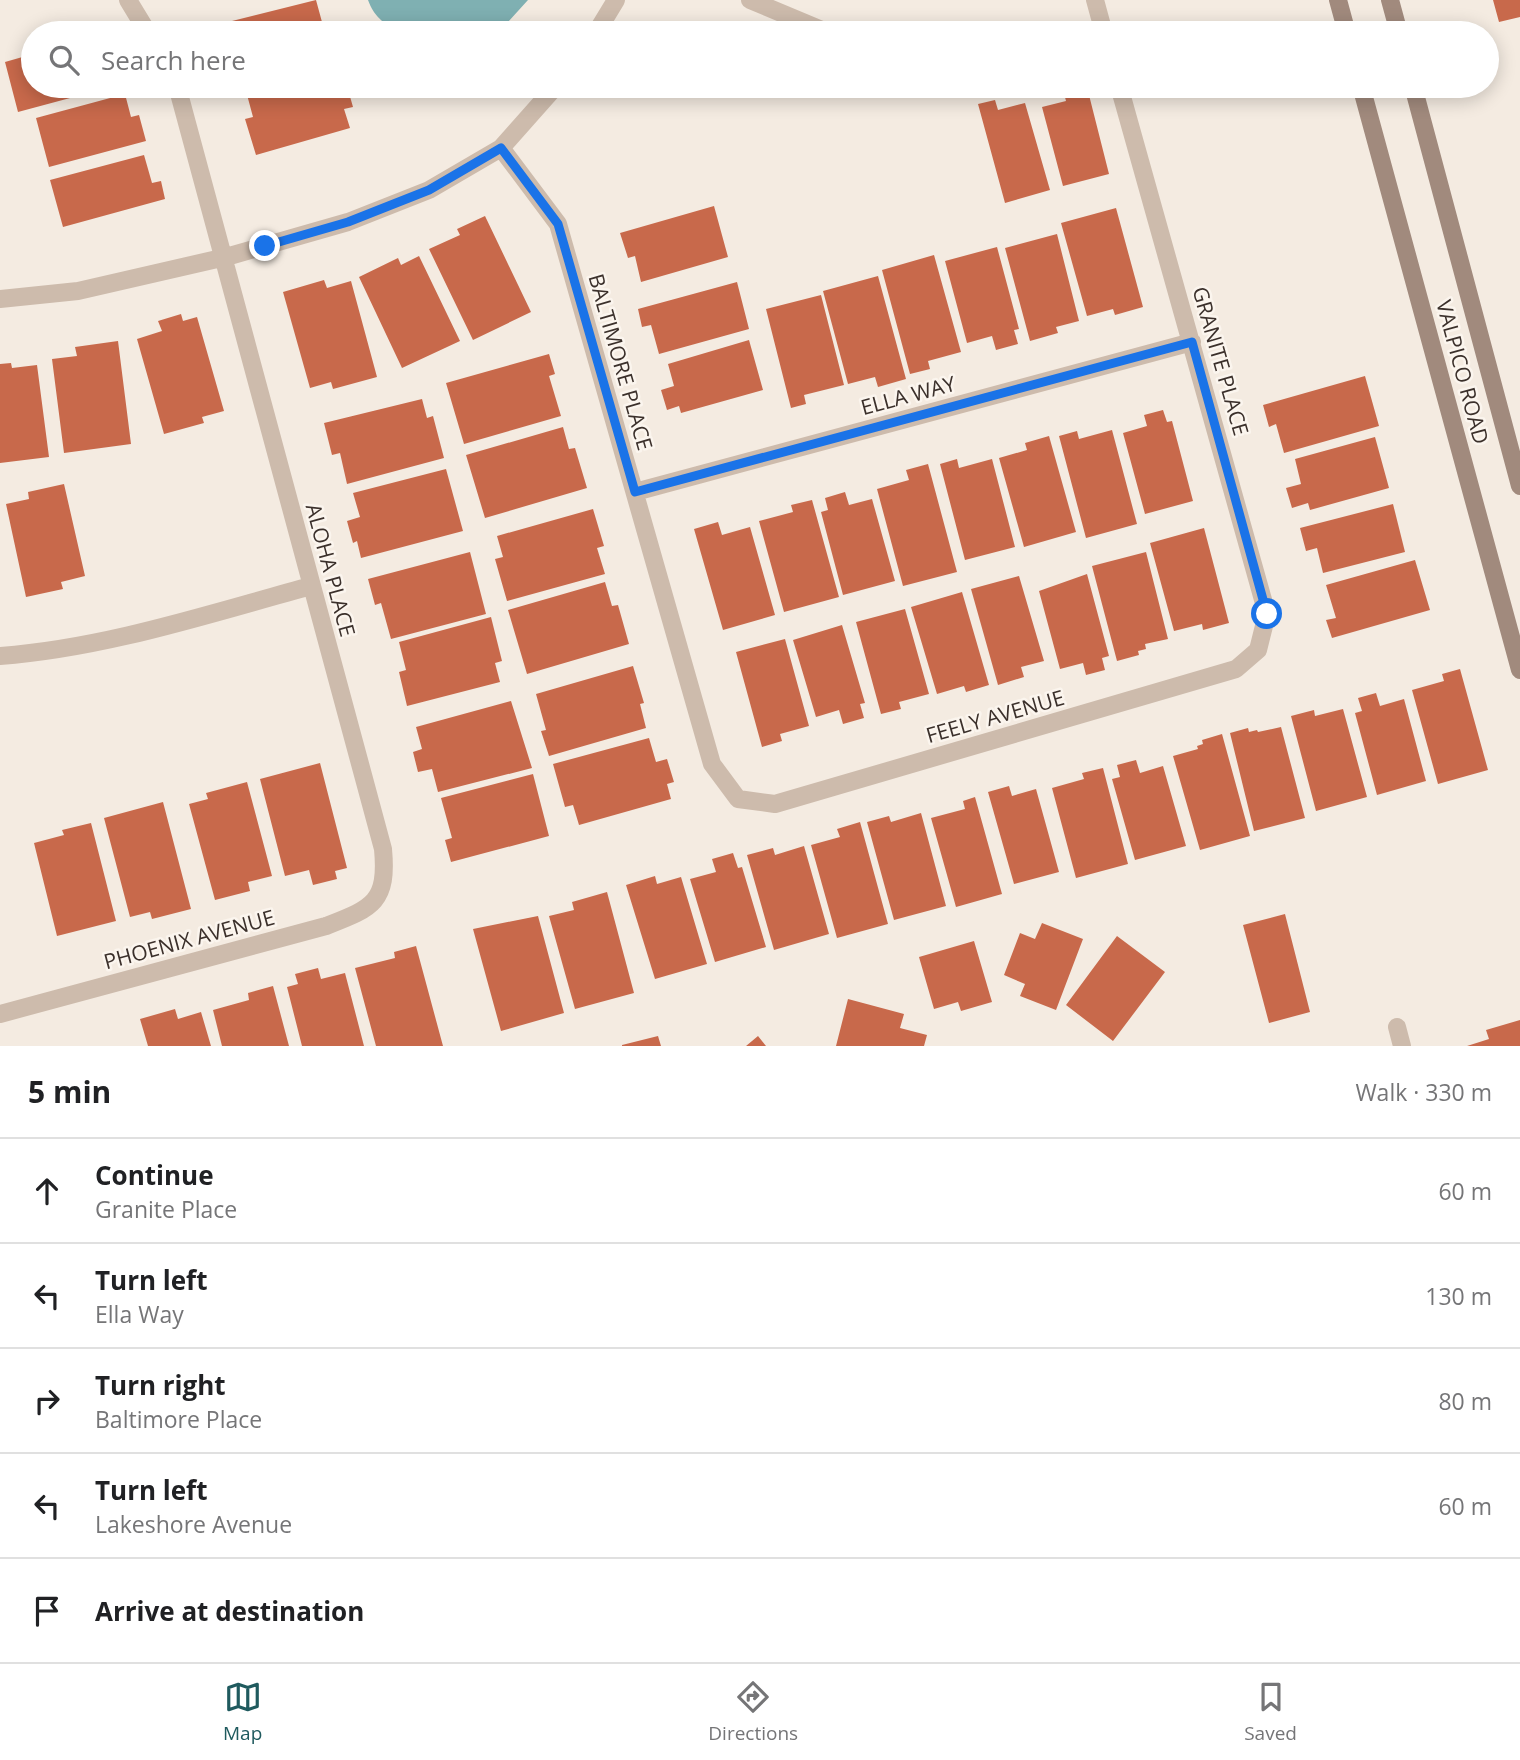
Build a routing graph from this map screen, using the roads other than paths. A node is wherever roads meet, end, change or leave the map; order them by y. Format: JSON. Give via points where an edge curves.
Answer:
{"nodes":[{"id":1,"x":128,"y":0,"type":"edge"},
{"id":2,"x":616,"y":0,"type":"edge"},
{"id":3,"x":750,"y":0,"type":"edge"},
{"id":4,"x":1095,"y":0,"type":"edge"},
{"id":5,"x":1338,"y":0,"type":"edge"},
{"id":6,"x":1390,"y":0,"type":"edge"},
{"id":7,"x":141,"y":21,"type":"edge"},
{"id":8,"x":603,"y":21,"type":"edge"},
{"id":9,"x":800,"y":21,"type":"edge"},
{"id":10,"x":1100,"y":21,"type":"edge"},
{"id":11,"x":1344,"y":21,"type":"edge"},
{"id":12,"x":1396,"y":21,"type":"edge"},
{"id":13,"x":180,"y":98,"type":"edge"},
{"id":14,"x":545,"y":98,"type":"edge"},
{"id":15,"x":1122,"y":98,"type":"edge"},
{"id":16,"x":1364,"y":98,"type":"edge"},
{"id":17,"x":1416,"y":98,"type":"edge"},
{"id":18,"x":501,"y":148,"type":"junction"},
{"id":19,"x":226,"y":257,"type":"junction"},
{"id":20,"x":0,"y":299,"type":"edge"},
{"id":21,"x":1192,"y":342,"type":"junction"},
{"id":22,"x":1520,"y":486,"type":"edge"},
{"id":23,"x":635,"y":492,"type":"junction"},
{"id":24,"x":311,"y":586,"type":"junction"},
{"id":25,"x":1258,"y":650,"type":"joint"},
{"id":26,"x":0,"y":656,"type":"edge"},
{"id":27,"x":1520,"y":670,"type":"edge"},
{"id":28,"x":738,"y":799,"type":"joint"},
{"id":29,"x":382,"y":894,"type":"joint"},
{"id":30,"x":0,"y":1014,"type":"edge"},
{"id":31,"x":1397,"y":1027,"type":"dead end"},
{"id":32,"x":1402,"y":1046,"type":"edge"}],
"edges":[{"from":1,"to":7,"type":"street"},
{"from":2,"to":8,"type":"street"},
{"from":3,"to":9,"type":"street"},
{"from":4,"to":10,"type":"street"},
{"from":5,"to":11,"type":"main road"},
{"from":6,"to":12,"type":"main road"},
{"from":13,"to":19,"type":"street","name":"ALOHA PLACE"},
{"from":14,"to":18,"type":"street"},
{"from":15,"to":21,"type":"street","name":"GRANITE PLACE"},
{"from":16,"to":27,"type":"main road","name":"VALPICO ROAD"},
{"from":17,"to":22,"type":"main road","name":"VALPICO ROAD"},
{"from":18,"to":19,"type":"street","via":[[429,190],[348,222]]},
{"from":18,"to":23,"type":"street","name":"BALTIMORE PLACE","via":[[558,224]]},
{"from":19,"to":20,"type":"street","via":[[78,291]]},
{"from":19,"to":24,"type":"street","name":"ALOHA PLACE"},
{"from":21,"to":23,"type":"street","name":"ELLA WAY"},
{"from":21,"to":25,"type":"street","name":"GRANITE PLACE","via":[[1267,614]]},
{"from":23,"to":28,"type":"street","name":"BALTIMORE PLACE","via":[[712,764]]},
{"from":24,"to":26,"type":"street","via":[[104,642]]},
{"from":24,"to":29,"type":"street","name":"ALOHA PLACE","via":[[383,849]]},
{"from":25,"to":28,"type":"street","name":"FEELY AVENUE","via":[[1236,669],[775,804]]},
{"from":29,"to":30,"type":"street","name":"PHOENIX AVENUE","via":[[366,910],[326,926]]},
{"from":31,"to":32,"type":"street"}]}
